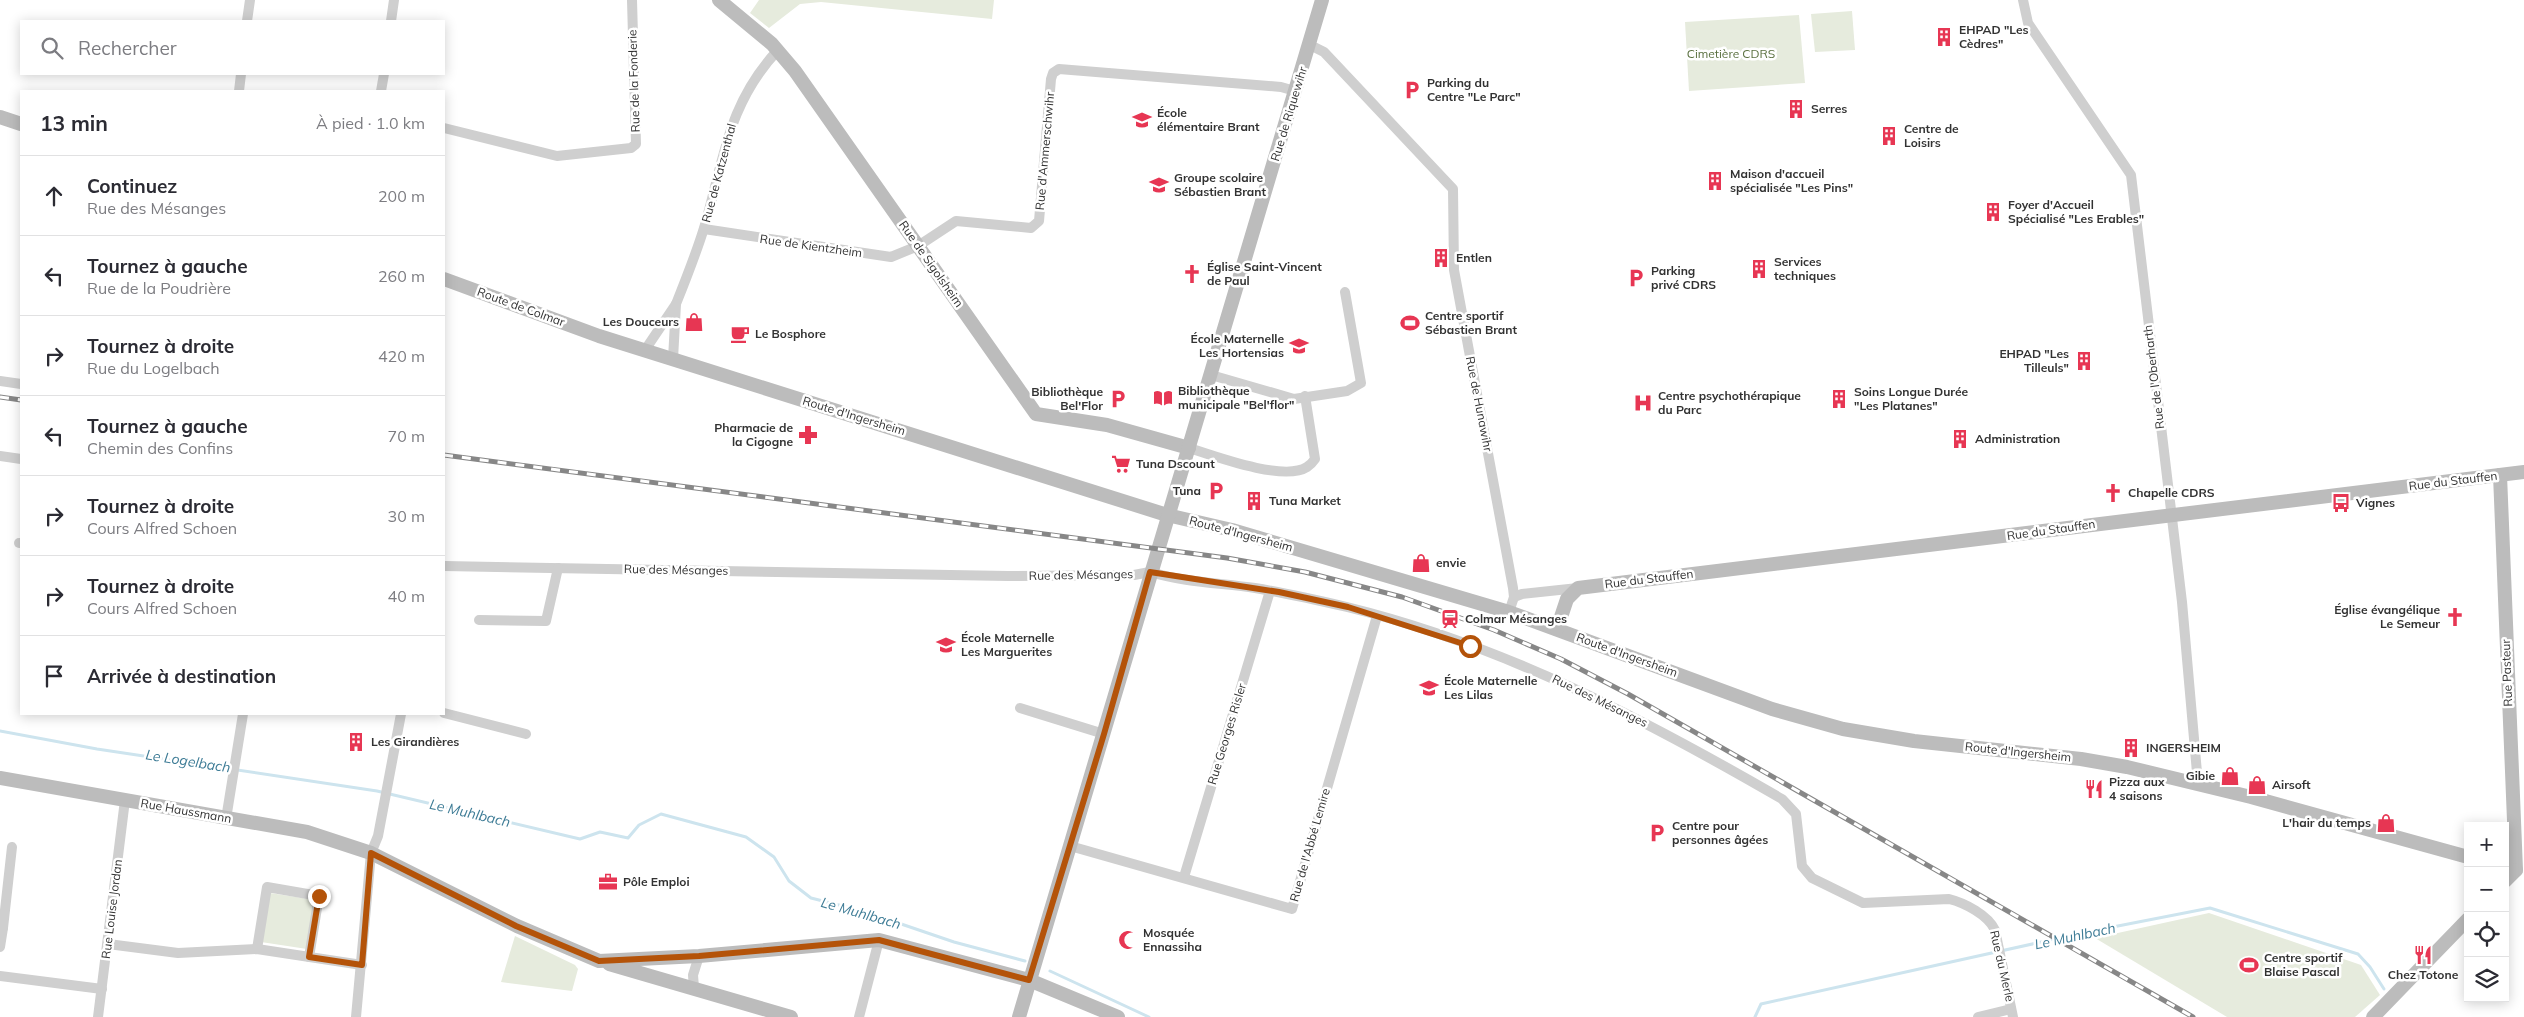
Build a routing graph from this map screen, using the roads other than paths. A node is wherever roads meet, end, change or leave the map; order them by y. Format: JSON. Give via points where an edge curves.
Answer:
{"nodes":[{"id":1,"x":250,"y":0,"type":"edge"},
{"id":2,"x":394,"y":0,"type":"edge"},
{"id":3,"x":632,"y":0,"type":"edge"},
{"id":4,"x":719,"y":0,"type":"edge"},
{"id":5,"x":1322,"y":0,"type":"edge"},
{"id":6,"x":2022,"y":0,"type":"edge"},
{"id":7,"x":247,"y":20,"type":"edge"},
{"id":8,"x":391,"y":20,"type":"edge"},
{"id":9,"x":1310,"y":45,"type":"junction"},
{"id":10,"x":778,"y":50,"type":"junction"},
{"id":11,"x":241,"y":75,"type":"edge"},
{"id":12,"x":384,"y":75,"type":"edge"},
{"id":13,"x":239,"y":90,"type":"edge"},
{"id":14,"x":381,"y":90,"type":"edge"},
{"id":15,"x":1295,"y":91,"type":"junction"},
{"id":16,"x":0,"y":117,"type":"edge"},
{"id":17,"x":20,"y":124,"type":"edge"},
{"id":18,"x":445,"y":128,"type":"edge"},
{"id":19,"x":704,"y":229,"type":"junction"},
{"id":20,"x":918,"y":246,"type":"junction"},
{"id":21,"x":445,"y":279,"type":"edge"},
{"id":22,"x":1345,"y":292,"type":"dead end"},
{"id":23,"x":676,"y":304,"type":"junction"},
{"id":24,"x":599,"y":336,"type":"joint"},
{"id":25,"x":645,"y":350,"type":"junction"},
{"id":26,"x":673,"y":359,"type":"junction"},
{"id":27,"x":1212,"y":374,"type":"junction"},
{"id":28,"x":0,"y":381,"type":"edge"},
{"id":29,"x":20,"y":384,"type":"edge"},
{"id":30,"x":1305,"y":396,"type":"junction"},
{"id":31,"x":1189,"y":448,"type":"junction"},
{"id":32,"x":0,"y":456,"type":"edge"},
{"id":33,"x":20,"y":459,"type":"edge"},
{"id":34,"x":2524,"y":472,"type":"edge"},
{"id":35,"x":2500,"y":476,"type":"junction"},
{"id":36,"x":2171,"y":514,"type":"junction"},
{"id":37,"x":1167,"y":515,"type":"junction"},
{"id":38,"x":445,"y":566,"type":"edge"},
{"id":39,"x":558,"y":568,"type":"junction"},
{"id":40,"x":1150,"y":572,"type":"junction"},
{"id":41,"x":1578,"y":588,"type":"junction"},
{"id":42,"x":1270,"y":591,"type":"junction"},
{"id":43,"x":1514,"y":598,"type":"junction"},
{"id":44,"x":1509,"y":612,"type":"junction"},
{"id":45,"x":1377,"y":616,"type":"junction"},
{"id":46,"x":478,"y":620,"type":"dead end"},
{"id":47,"x":1557,"y":629,"type":"junction"},
{"id":48,"x":1020,"y":708,"type":"dead end"},
{"id":49,"x":445,"y":713,"type":"edge"},
{"id":50,"x":243,"y":715,"type":"edge"},
{"id":51,"x":401,"y":715,"type":"edge"},
{"id":52,"x":526,"y":734,"type":"dead end"},
{"id":53,"x":1104,"y":734,"type":"junction"},
{"id":54,"x":0,"y":778,"type":"edge"},
{"id":55,"x":2198,"y":784,"type":"junction"},
{"id":56,"x":125,"y":800,"type":"junction"},
{"id":57,"x":226,"y":819,"type":"junction"},
{"id":58,"x":12,"y":846,"type":"dead end"},
{"id":59,"x":1070,"y":846,"type":"junction"},
{"id":60,"x":371,"y":853,"type":"junction"},
{"id":61,"x":2464,"y":856,"type":"edge"},
{"id":62,"x":2515,"y":870,"type":"edge"},
{"id":63,"x":1184,"y":877,"type":"junction"},
{"id":64,"x":1986,"y":918,"type":"joint"},
{"id":65,"x":2464,"y":924,"type":"edge"},
{"id":66,"x":1,"y":928,"type":"edge"},
{"id":67,"x":879,"y":940,"type":"junction"},
{"id":68,"x":108,"y":944,"type":"junction"},
{"id":69,"x":0,"y":947,"type":"edge"},
{"id":70,"x":257,"y":950,"type":"junction"},
{"id":71,"x":699,"y":956,"type":"junction"},
{"id":72,"x":309,"y":957,"type":"junction"},
{"id":73,"x":599,"y":961,"type":"junction"},
{"id":74,"x":362,"y":965,"type":"junction"},
{"id":75,"x":0,"y":976,"type":"edge"},
{"id":76,"x":1029,"y":980,"type":"junction"},
{"id":77,"x":694,"y":988,"type":"junction"},
{"id":78,"x":102,"y":989,"type":"junction"},
{"id":79,"x":2012,"y":1013,"type":"edge"},
{"id":80,"x":98,"y":1017,"type":"edge"},
{"id":81,"x":356,"y":1017,"type":"edge"},
{"id":82,"x":791,"y":1017,"type":"edge"},
{"id":83,"x":859,"y":1017,"type":"edge"},
{"id":84,"x":1019,"y":1017,"type":"edge"},
{"id":85,"x":1118,"y":1017,"type":"edge"},
{"id":86,"x":1978,"y":1017,"type":"edge"},
{"id":87,"x":2373,"y":1017,"type":"edge"}],
"edges":[{"from":1,"to":7,"type":"street"},
{"from":2,"to":8,"type":"street"},
{"from":3,"to":18,"type":"street","name":"Rue de la Fonderie","via":[[636,144],[631,148],[557,156]]},
{"from":4,"to":10,"type":"street","name":"Rue de Sigolsheim"},
{"from":5,"to":9,"type":"street","name":"Rue de Riquewihr"},
{"from":6,"to":36,"type":"street","name":"Rue de l'Oberharth","via":[[2028,23],[2131,175]]},
{"from":9,"to":15,"type":"street","name":"Rue de Riquewihr"},
{"from":9,"to":43,"type":"street","name":"Rue de Hunawihr","via":[[1324,52],[1453,189],[1454,270]]},
{"from":10,"to":19,"type":"street","name":"Rue de Katzenthal","via":[[759,70],[735,116]]},
{"from":10,"to":20,"type":"street","name":"Rue de Sigolsheim"},
{"from":11,"to":13,"type":"street"},
{"from":12,"to":14,"type":"street"},
{"from":15,"to":20,"type":"street","name":"Rue d'Ammerschwihr","via":[[1281,87],[1059,69],[1051,79],[1039,221],[1031,228],[1024,228],[956,221]]},
{"from":15,"to":27,"type":"street","name":"Rue de Riquewihr"},
{"from":16,"to":17,"type":"street"},
{"from":19,"to":20,"type":"street","name":"Rue de Kientzheim","via":[[891,257]]},
{"from":19,"to":23,"type":"street","name":"Rue de Katzenthal"},
{"from":20,"to":31,"type":"street","name":"Rue de Sigolsheim","via":[[1036,414],[1107,425]]},
{"from":21,"to":24,"type":"street","name":"Route de Colmar"},
{"from":22,"to":30,"type":"street","via":[[1361,382],[1347,391]]},
{"from":23,"to":25,"type":"street","name":"Rue de Katzenthal"},
{"from":23,"to":26,"type":"street","name":"Rue de Katzenthal"},
{"from":24,"to":25,"type":"street","name":"Route d'Ingersheim"},
{"from":25,"to":26,"type":"street","name":"Route d'Ingersheim"},
{"from":26,"to":37,"type":"street","name":"Route d'Ingersheim"},
{"from":27,"to":30,"type":"street","via":[[1294,399]]},
{"from":27,"to":31,"type":"street","name":"Rue de Riquewihr"},
{"from":28,"to":29,"type":"street"},
{"from":30,"to":31,"type":"street","via":[[1315,459],[1306,468],[1285,472],[1257,468]]},
{"from":31,"to":37,"type":"street","name":"Rue de Riquewihr"},
{"from":32,"to":33,"type":"street"},
{"from":34,"to":35,"type":"street","name":"Rue du Stauffen"},
{"from":35,"to":36,"type":"street","name":"Rue du Stauffen"},
{"from":35,"to":62,"type":"street","name":"Rue Pasteur"},
{"from":36,"to":41,"type":"street","name":"Rue du Stauffen"},
{"from":36,"to":55,"type":"street","name":"Rue de l'Oberharth"},
{"from":37,"to":40,"type":"street","name":"Rue de Riquewihr"},
{"from":37,"to":44,"type":"street","name":"Route d'Ingersheim","via":[[1232,530]]},
{"from":38,"to":39,"type":"street","name":"Rue des Mésanges"},
{"from":39,"to":40,"type":"street","name":"Rue des Mésanges","via":[[1008,576]]},
{"from":39,"to":46,"type":"street","via":[[546,621]]},
{"from":40,"to":42,"type":"street","name":"Rue des Mésanges"},
{"from":40,"to":53,"type":"street","name":"Rue de Riquewihr"},
{"from":41,"to":43,"type":"street","name":"Rue du Stauffen","via":[[1522,594]]},
{"from":41,"to":47,"type":"street","via":[[1567,600]]},
{"from":42,"to":45,"type":"street","name":"Rue des Mésanges"},
{"from":42,"to":63,"type":"street","name":"Rue Georges Risler"},
{"from":43,"to":44,"type":"street","name":"Rue de Hunawihr"},
{"from":44,"to":47,"type":"street","name":"Route d'Ingersheim"},
{"from":45,"to":63,"type":"street","name":"Rue de l'Abbé Lemire","via":[[1292,909]]},
{"from":45,"to":64,"type":"street","name":"Rue des Mésanges","via":[[1490,652],[1557,680],[1641,720],[1782,799],[1796,814],[1804,871],[1851,900],[1872,903],[1949,900],[1961,903]]},
{"from":47,"to":55,"type":"street","name":"Route d'Ingersheim","via":[[1772,710],[1843,729],[1914,741],[2080,759]]},
{"from":48,"to":53,"type":"street"},
{"from":49,"to":52,"type":"street"},
{"from":50,"to":57,"type":"street"},
{"from":51,"to":60,"type":"street","via":[[378,836]]},
{"from":53,"to":59,"type":"street","name":"Rue de Riquewihr"},
{"from":54,"to":56,"type":"street","name":"Rue Haussmann"},
{"from":55,"to":61,"type":"street","name":"Route d'Ingersheim"},
{"from":56,"to":57,"type":"street","name":"Rue Haussmann"},
{"from":56,"to":68,"type":"street","name":"Rue Louise Jordan"},
{"from":57,"to":60,"type":"street","name":"Rue Haussmann","via":[[307,832]]},
{"from":58,"to":66,"type":"street"},
{"from":59,"to":63,"type":"street","name":"Rue de l'Abbé Lemire"},
{"from":59,"to":76,"type":"street","name":"Rue de Riquewihr"},
{"from":60,"to":73,"type":"street","name":"Rue Haussmann","via":[[516,926]]},
{"from":60,"to":74,"type":"street"},
{"from":64,"to":79,"type":"street","name":"Rue du Merle","via":[[1995,930]]},
{"from":65,"to":87,"type":"street"},
{"from":66,"to":69,"type":"street"},
{"from":67,"to":71,"type":"street"},
{"from":67,"to":76,"type":"street"},
{"from":67,"to":83,"type":"street"},
{"from":68,"to":70,"type":"street","via":[[178,953]]},
{"from":68,"to":78,"type":"street","name":"Rue Louise Jordan"},
{"from":70,"to":72,"type":"street"},
{"from":70,"to":72,"type":"street","via":[[267,887],[319,896]]},
{"from":71,"to":73,"type":"street"},
{"from":71,"to":77,"type":"street"},
{"from":72,"to":74,"type":"street"},
{"from":73,"to":77,"type":"street","name":"Rue Haussmann"},
{"from":74,"to":81,"type":"street"},
{"from":75,"to":78,"type":"street"},
{"from":76,"to":84,"type":"street","name":"Rue de Riquewihr"},
{"from":76,"to":85,"type":"street"},
{"from":77,"to":82,"type":"street","name":"Rue Haussmann"},
{"from":78,"to":80,"type":"street","name":"Rue Louise Jordan"},
{"from":79,"to":86,"type":"street"}]}
